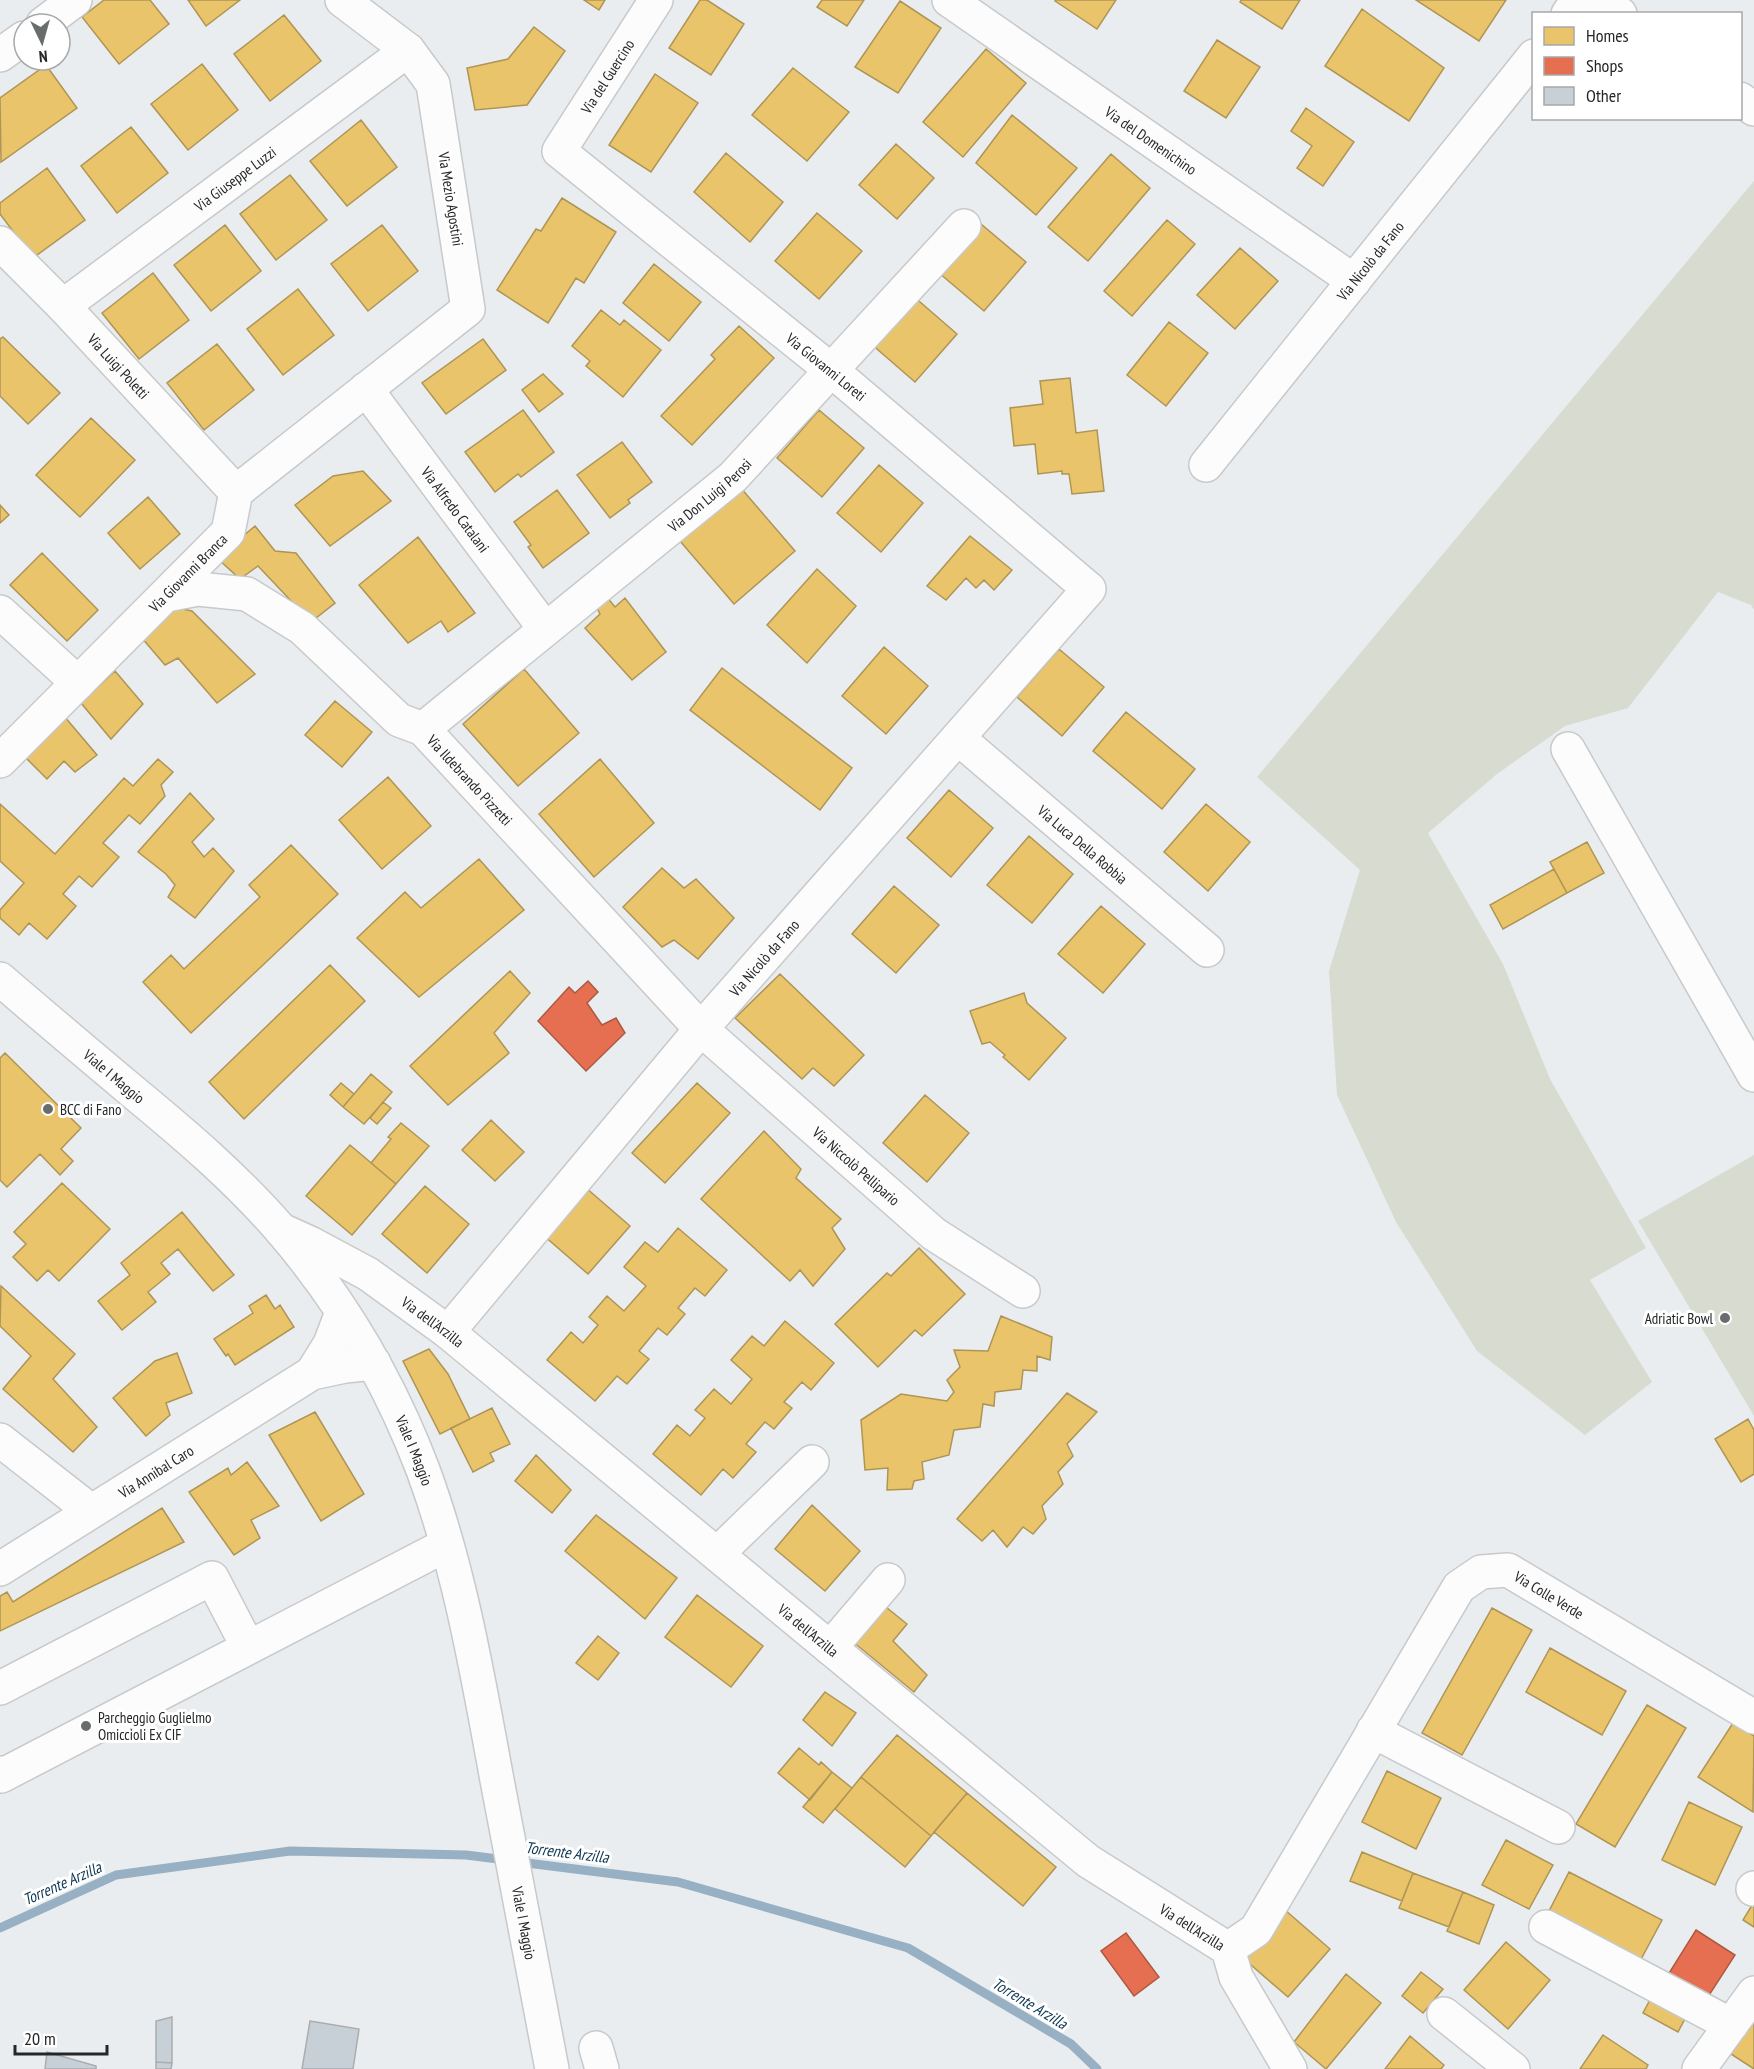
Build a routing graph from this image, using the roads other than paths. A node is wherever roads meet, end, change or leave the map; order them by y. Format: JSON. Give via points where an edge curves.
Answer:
{"nodes":[{"id":1,"x":75,"y":0,"type":"edge"},
{"id":2,"x":342,"y":0,"type":"edge"},
{"id":3,"x":656,"y":0,"type":"edge"},
{"id":4,"x":948,"y":0,"type":"edge"},
{"id":5,"x":1601,"y":0,"type":"edge"},
{"id":6,"x":59,"y":12,"type":"edge"},
{"id":7,"x":1617,"y":12,"type":"edge"},
{"id":8,"x":408,"y":50,"type":"junction"},
{"id":9,"x":1532,"y":57,"type":"edge"},
{"id":10,"x":559,"y":151,"type":"joint"},
{"id":11,"x":963,"y":226,"type":"dead end"},
{"id":12,"x":0,"y":243,"type":"edge"},
{"id":13,"x":1354,"y":281,"type":"junction"},
{"id":14,"x":63,"y":306,"type":"junction"},
{"id":15,"x":831,"y":370,"type":"junction"},
{"id":16,"x":366,"y":389,"type":"junction"},
{"id":17,"x":1206,"y":465,"type":"dead end"},
{"id":18,"x":236,"y":492,"type":"junction"},
{"id":19,"x":1089,"y":589,"type":"joint"},
{"id":20,"x":166,"y":595,"type":"junction"},
{"id":21,"x":0,"y":612,"type":"edge"},
{"id":22,"x":545,"y":629,"type":"junction"},
{"id":23,"x":78,"y":683,"type":"junction"},
{"id":24,"x":423,"y":729,"type":"junction"},
{"id":25,"x":958,"y":738,"type":"junction"},
{"id":26,"x":1568,"y":749,"type":"dead end"},
{"id":27,"x":0,"y":761,"type":"edge"},
{"id":28,"x":1207,"y":950,"type":"dead end"},
{"id":29,"x":0,"y":979,"type":"edge"},
{"id":30,"x":701,"y":1029,"type":"junction"},
{"id":31,"x":1754,"y":1075,"type":"edge"},
{"id":32,"x":281,"y":1230,"type":"junction"},
{"id":33,"x":1023,"y":1292,"type":"dead end"},
{"id":34,"x":342,"y":1312,"type":"junction"},
{"id":35,"x":448,"y":1332,"type":"junction"},
{"id":36,"x":374,"y":1363,"type":"junction"},
{"id":37,"x":312,"y":1373,"type":"junction"},
{"id":38,"x":0,"y":1440,"type":"edge"},
{"id":39,"x":812,"y":1462,"type":"dead end"},
{"id":40,"x":91,"y":1511,"type":"junction"},
{"id":41,"x":446,"y":1545,"type":"junction"},
{"id":42,"x":717,"y":1554,"type":"junction"},
{"id":43,"x":0,"y":1569,"type":"edge"},
{"id":44,"x":888,"y":1581,"type":"dead end"},
{"id":45,"x":248,"y":1647,"type":"junction"},
{"id":46,"x":830,"y":1648,"type":"junction"},
{"id":47,"x":0,"y":1688,"type":"edge"},
{"id":48,"x":1752,"y":1715,"type":"edge"},
{"id":49,"x":1373,"y":1731,"type":"junction"},
{"id":50,"x":0,"y":1773,"type":"edge"},
{"id":51,"x":1558,"y":1827,"type":"dead end"},
{"id":52,"x":1546,"y":1927,"type":"dead end"},
{"id":53,"x":1228,"y":1949,"type":"junction"},
{"id":54,"x":1754,"y":1993,"type":"edge"},
{"id":55,"x":1444,"y":2014,"type":"dead end"},
{"id":56,"x":1731,"y":2025,"type":"junction"},
{"id":57,"x":552,"y":2069,"type":"edge"},
{"id":58,"x":1290,"y":2069,"type":"edge"},
{"id":59,"x":1514,"y":2069,"type":"edge"},
{"id":60,"x":1699,"y":2069,"type":"edge"}],
"edges":[{"from":1,"to":6,"type":"street"},
{"from":2,"to":8,"type":"street","name":"Via Mezio Agostini"},
{"from":3,"to":10,"type":"street","name":"Via del Guercino"},
{"from":4,"to":13,"type":"street","name":"Via del Domenichino"},
{"from":5,"to":7,"type":"street"},
{"from":8,"to":14,"type":"street","name":"Via Giuseppe Luzzi"},
{"from":8,"to":16,"type":"street","name":"Via Mezio Agostini","via":[[433,84],[468,309]]},
{"from":9,"to":13,"type":"street","name":"Via Nicolò da Fano"},
{"from":10,"to":15,"type":"street","name":"Via Giovanni Loreti"},
{"from":11,"to":15,"type":"street","name":"Via Don Luigi Perosi"},
{"from":12,"to":14,"type":"street","name":"Via Luigi Poletti"},
{"from":13,"to":17,"type":"street","name":"Via Nicolò da Fano"},
{"from":14,"to":18,"type":"street","name":"Via Luigi Poletti"},
{"from":15,"to":19,"type":"street","name":"Via Giovanni Loreti"},
{"from":15,"to":22,"type":"street","name":"Via Don Luigi Perosi","via":[[733,477]]},
{"from":16,"to":18,"type":"street"},
{"from":16,"to":22,"type":"street","name":"Via Alfredo Catalani"},
{"from":18,"to":20,"type":"street","name":"Via Giovanni Branca","via":[[228,532]]},
{"from":19,"to":25,"type":"street","name":"Via Nicolò da Fano"},
{"from":20,"to":23,"type":"street","name":"Via Giovanni Branca"},
{"from":20,"to":24,"type":"street","name":"Via Ildebrando Pizzetti","via":[[198,589],[247,594],[302,628],[399,720]]},
{"from":21,"to":23,"type":"street"},
{"from":22,"to":24,"type":"street","name":"Via Don Luigi Perosi"},
{"from":23,"to":27,"type":"street","name":"Via Giovanni Branca"},
{"from":24,"to":30,"type":"street","name":"Via Ildebrando Pizzetti"},
{"from":25,"to":28,"type":"street","name":"Via Luca Della Robbia"},
{"from":25,"to":30,"type":"street","name":"Via Nicolò da Fano"},
{"from":26,"to":31,"type":"street"},
{"from":29,"to":32,"type":"street","name":"Viale I Maggio","via":[[199,1148]]},
{"from":30,"to":33,"type":"street","name":"Via Niccolò Pellipario","via":[[933,1234]]},
{"from":30,"to":35,"type":"street","name":"Via Nicolò da Fano"},
{"from":32,"to":34,"type":"street","name":"Viale I Maggio"},
{"from":32,"to":35,"type":"street","name":"Via dell'Arzilla","via":[[354,1266]]},
{"from":34,"to":36,"type":"street","name":"Viale I Maggio"},
{"from":34,"to":37,"type":"street","name":"Via Annibal Caro","via":[[330,1344]]},
{"from":35,"to":42,"type":"street","name":"Via dell'Arzilla"},
{"from":36,"to":37,"type":"street","name":"Via Annibal Caro"},
{"from":36,"to":41,"type":"street","name":"Viale I Maggio","via":[[416,1452]]},
{"from":37,"to":40,"type":"street","name":"Via Annibal Caro"},
{"from":38,"to":40,"type":"street"},
{"from":39,"to":42,"type":"street"},
{"from":40,"to":43,"type":"street","name":"Via Annibal Caro"},
{"from":41,"to":45,"type":"street"},
{"from":41,"to":57,"type":"street","name":"Viale I Maggio","via":[[487,1725]]},
{"from":42,"to":46,"type":"street","name":"Via dell'Arzilla"},
{"from":44,"to":46,"type":"street"},
{"from":45,"to":47,"type":"street","via":[[212,1578]]},
{"from":45,"to":50,"type":"street","via":[[1,1776]]},
{"from":46,"to":53,"type":"street","name":"Via dell'Arzilla","via":[[1088,1861]]},
{"from":48,"to":49,"type":"street","name":"Via Colle Verde","via":[[1508,1570],[1481,1572],[1459,1587]]},
{"from":49,"to":51,"type":"street"},
{"from":49,"to":53,"type":"street","name":"Via Colle Verde","via":[[1256,1930]]},
{"from":52,"to":56,"type":"street"},
{"from":53,"to":58,"type":"street","name":"Via dell'Arzilla","via":[[1236,1977]]},
{"from":54,"to":56,"type":"street"},
{"from":55,"to":59,"type":"street"},
{"from":56,"to":60,"type":"street"}]}
